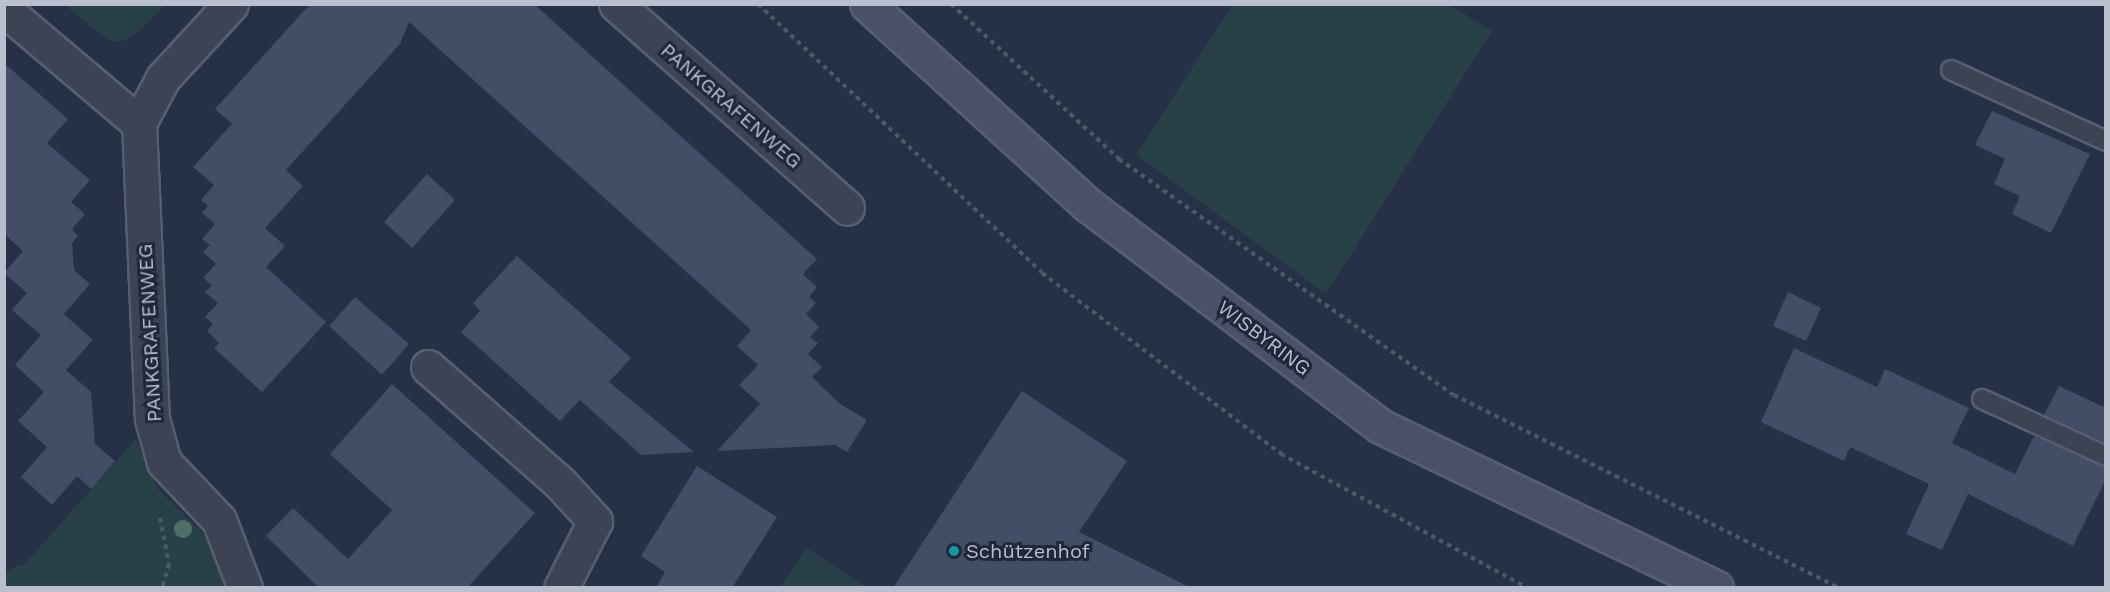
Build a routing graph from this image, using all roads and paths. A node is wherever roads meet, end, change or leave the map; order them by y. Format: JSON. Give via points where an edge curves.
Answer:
{"nodes":[{"id":1,"x":231,"y":4,"type":"edge"},
{"id":2,"x":616,"y":4,"type":"edge"},
{"id":3,"x":758,"y":4,"type":"edge"},
{"id":4,"x":867,"y":4,"type":"edge"},
{"id":5,"x":951,"y":4,"type":"edge"},
{"id":6,"x":4,"y":15,"type":"edge"},
{"id":7,"x":1951,"y":70,"type":"dead end"},
{"id":8,"x":139,"y":123,"type":"junction"},
{"id":9,"x":2106,"y":141,"type":"edge"},
{"id":10,"x":847,"y":208,"type":"dead end"},
{"id":11,"x":428,"y":368,"type":"dead end"},
{"id":12,"x":1982,"y":399,"type":"dead end"},
{"id":13,"x":2106,"y":456,"type":"edge"},
{"id":14,"x":164,"y":462,"type":"junction"},
{"id":15,"x":162,"y":588,"type":"edge"},
{"id":16,"x":245,"y":588,"type":"edge"},
{"id":17,"x":561,"y":588,"type":"edge"},
{"id":18,"x":1528,"y":588,"type":"edge"},
{"id":19,"x":1716,"y":588,"type":"edge"},
{"id":20,"x":1840,"y":588,"type":"edge"}],
"edges":[{"from":1,"to":8,"type":"street","via":[[163,78]]},
{"from":2,"to":10,"type":"street","name":"PANKGRAFENWEG"},
{"from":3,"to":18,"type":"path","via":[[1042,273],[1281,454]]},
{"from":4,"to":19,"type":"main road","name":"WISBYRING","via":[[1088,205],[1380,426]]},
{"from":5,"to":20,"type":"path","via":[[1119,159],[1454,395]]},
{"from":6,"to":8,"type":"street","via":[[11,15]]},
{"from":7,"to":9,"type":"lane"},
{"from":8,"to":14,"type":"street","name":"PANKGRAFENWEG","via":[[152,419]]},
{"from":11,"to":17,"type":"street","via":[[560,483],[595,521]]},
{"from":12,"to":13,"type":"lane"},
{"from":14,"to":15,"type":"path","via":[[155,502],[165,532],[169,564]]},
{"from":14,"to":16,"type":"street","name":"PANKGRAFENWEG","via":[[219,520]]}]}
